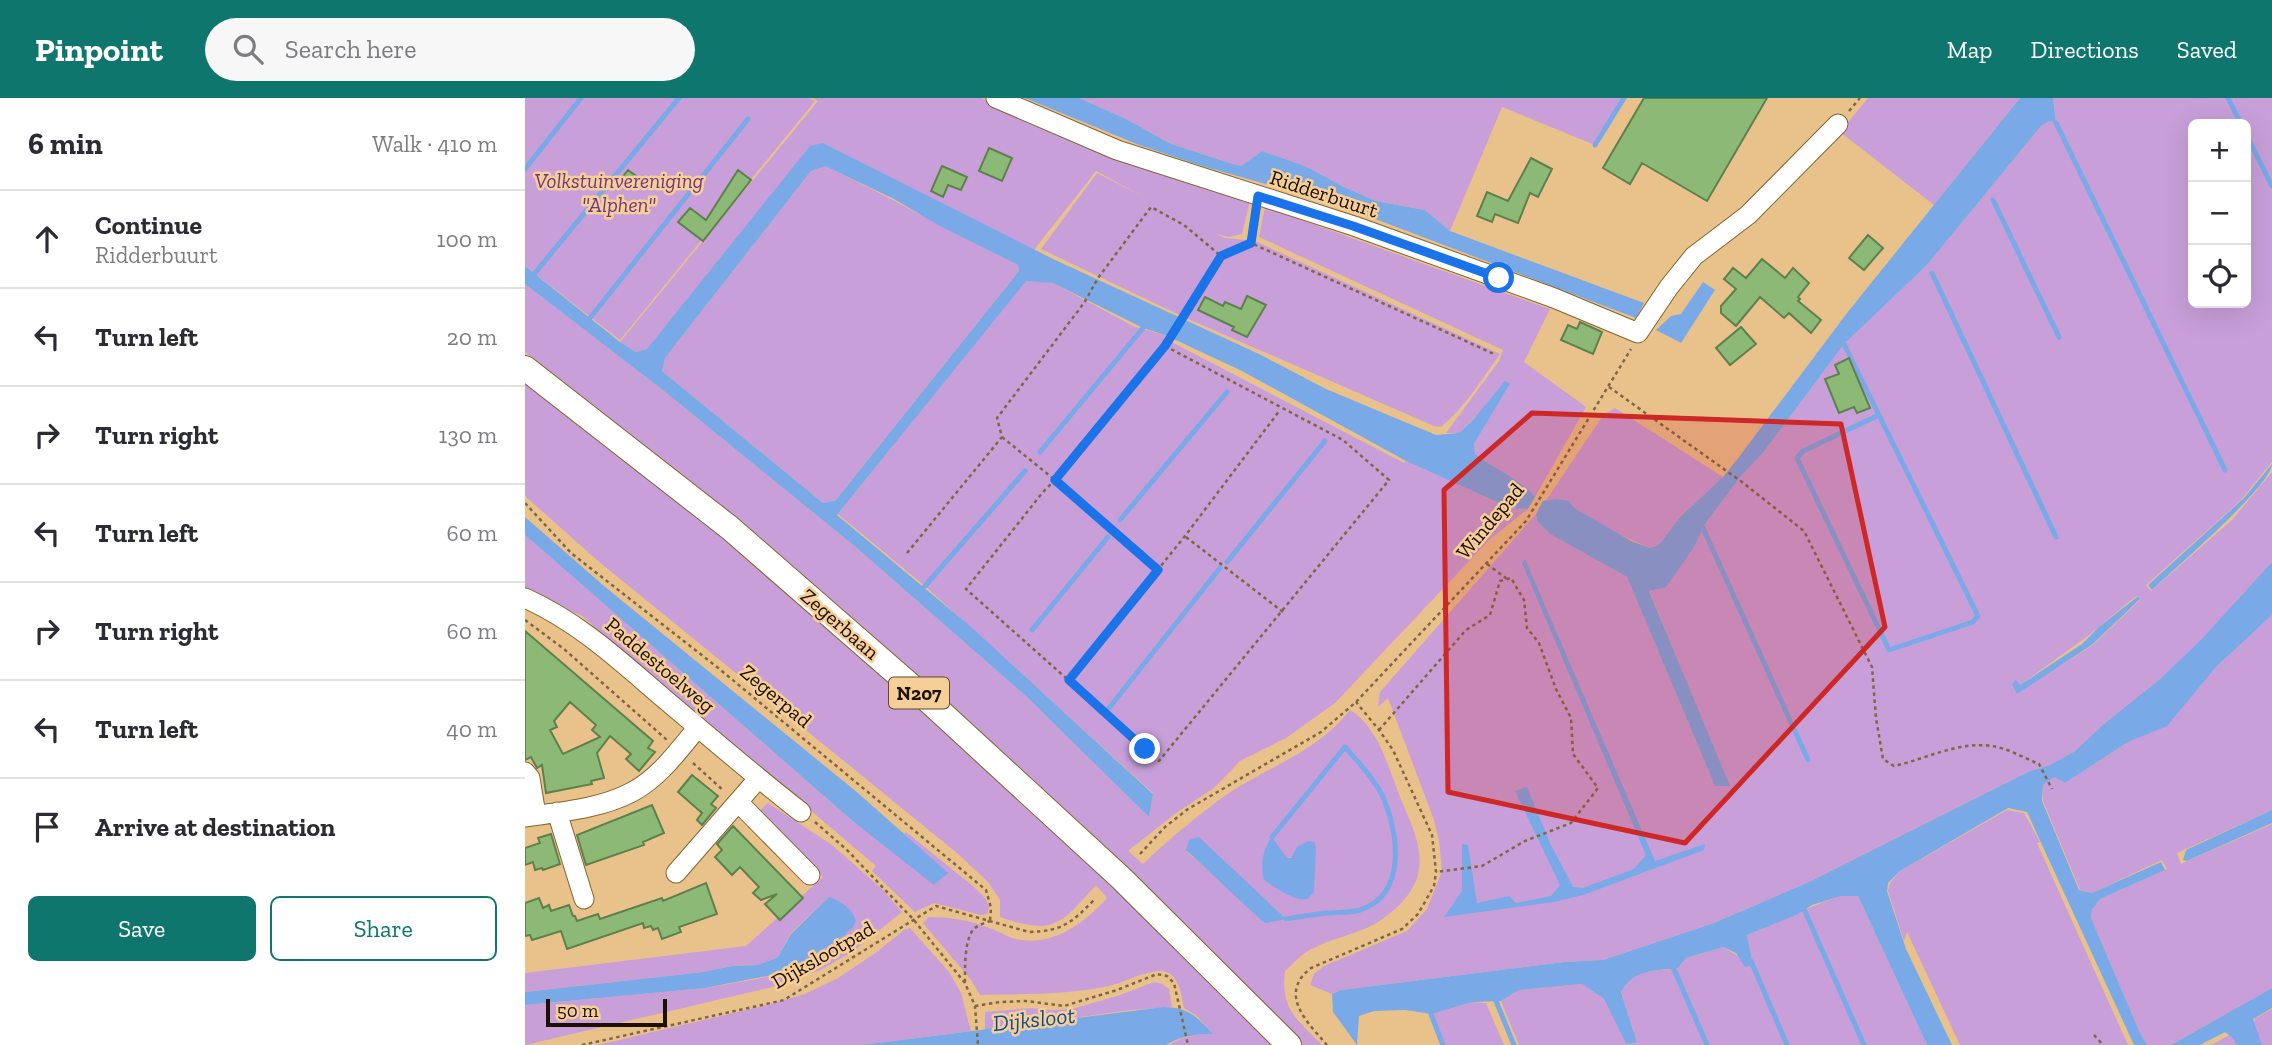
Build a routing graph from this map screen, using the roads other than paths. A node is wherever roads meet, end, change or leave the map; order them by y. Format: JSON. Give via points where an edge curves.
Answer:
{"nodes":[{"id":1,"x":996,"y":98,"type":"edge"},
{"id":2,"x":1838,"y":124,"type":"dead end"},
{"id":3,"x":525,"y":368,"type":"edge"},
{"id":4,"x":525,"y":598,"type":"edge"},
{"id":5,"x":698,"y":727,"type":"junction"},
{"id":6,"x":525,"y":772,"type":"edge"},
{"id":7,"x":758,"y":779,"type":"junction"},
{"id":8,"x":738,"y":802,"type":"junction"},
{"id":9,"x":557,"y":812,"type":"junction"},
{"id":10,"x":801,"y":812,"type":"road end"},
{"id":11,"x":530,"y":816,"type":"edge"},
{"id":12,"x":675,"y":873,"type":"dead end"},
{"id":13,"x":810,"y":875,"type":"dead end"},
{"id":14,"x":584,"y":899,"type":"dead end"},
{"id":15,"x":1289,"y":1045,"type":"edge"}],
"edges":[{"from":1,"to":2,"type":"street","name":"Ridderbuurt","via":[[1117,150],[1353,226],[1638,333],[1694,256],[1748,215]]},
{"from":3,"to":15,"type":"main road","name":"Zegerbaan","number":"N207","via":[[730,528],[933,705],[1121,878]]},
{"from":4,"to":5,"type":"street","name":"Paddestoelweg","via":[[591,636]]},
{"from":5,"to":7,"type":"street","name":"Paddestoelweg"},
{"from":5,"to":9,"type":"street","via":[[656,775],[631,792]]},
{"from":6,"to":11,"type":"street","via":[[530,778]]},
{"from":7,"to":8,"type":"street"},
{"from":7,"to":10,"type":"street","name":"Paddestoelweg"},
{"from":8,"to":12,"type":"street"},
{"from":8,"to":13,"type":"street"},
{"from":9,"to":11,"type":"street"},
{"from":9,"to":14,"type":"street"}]}
